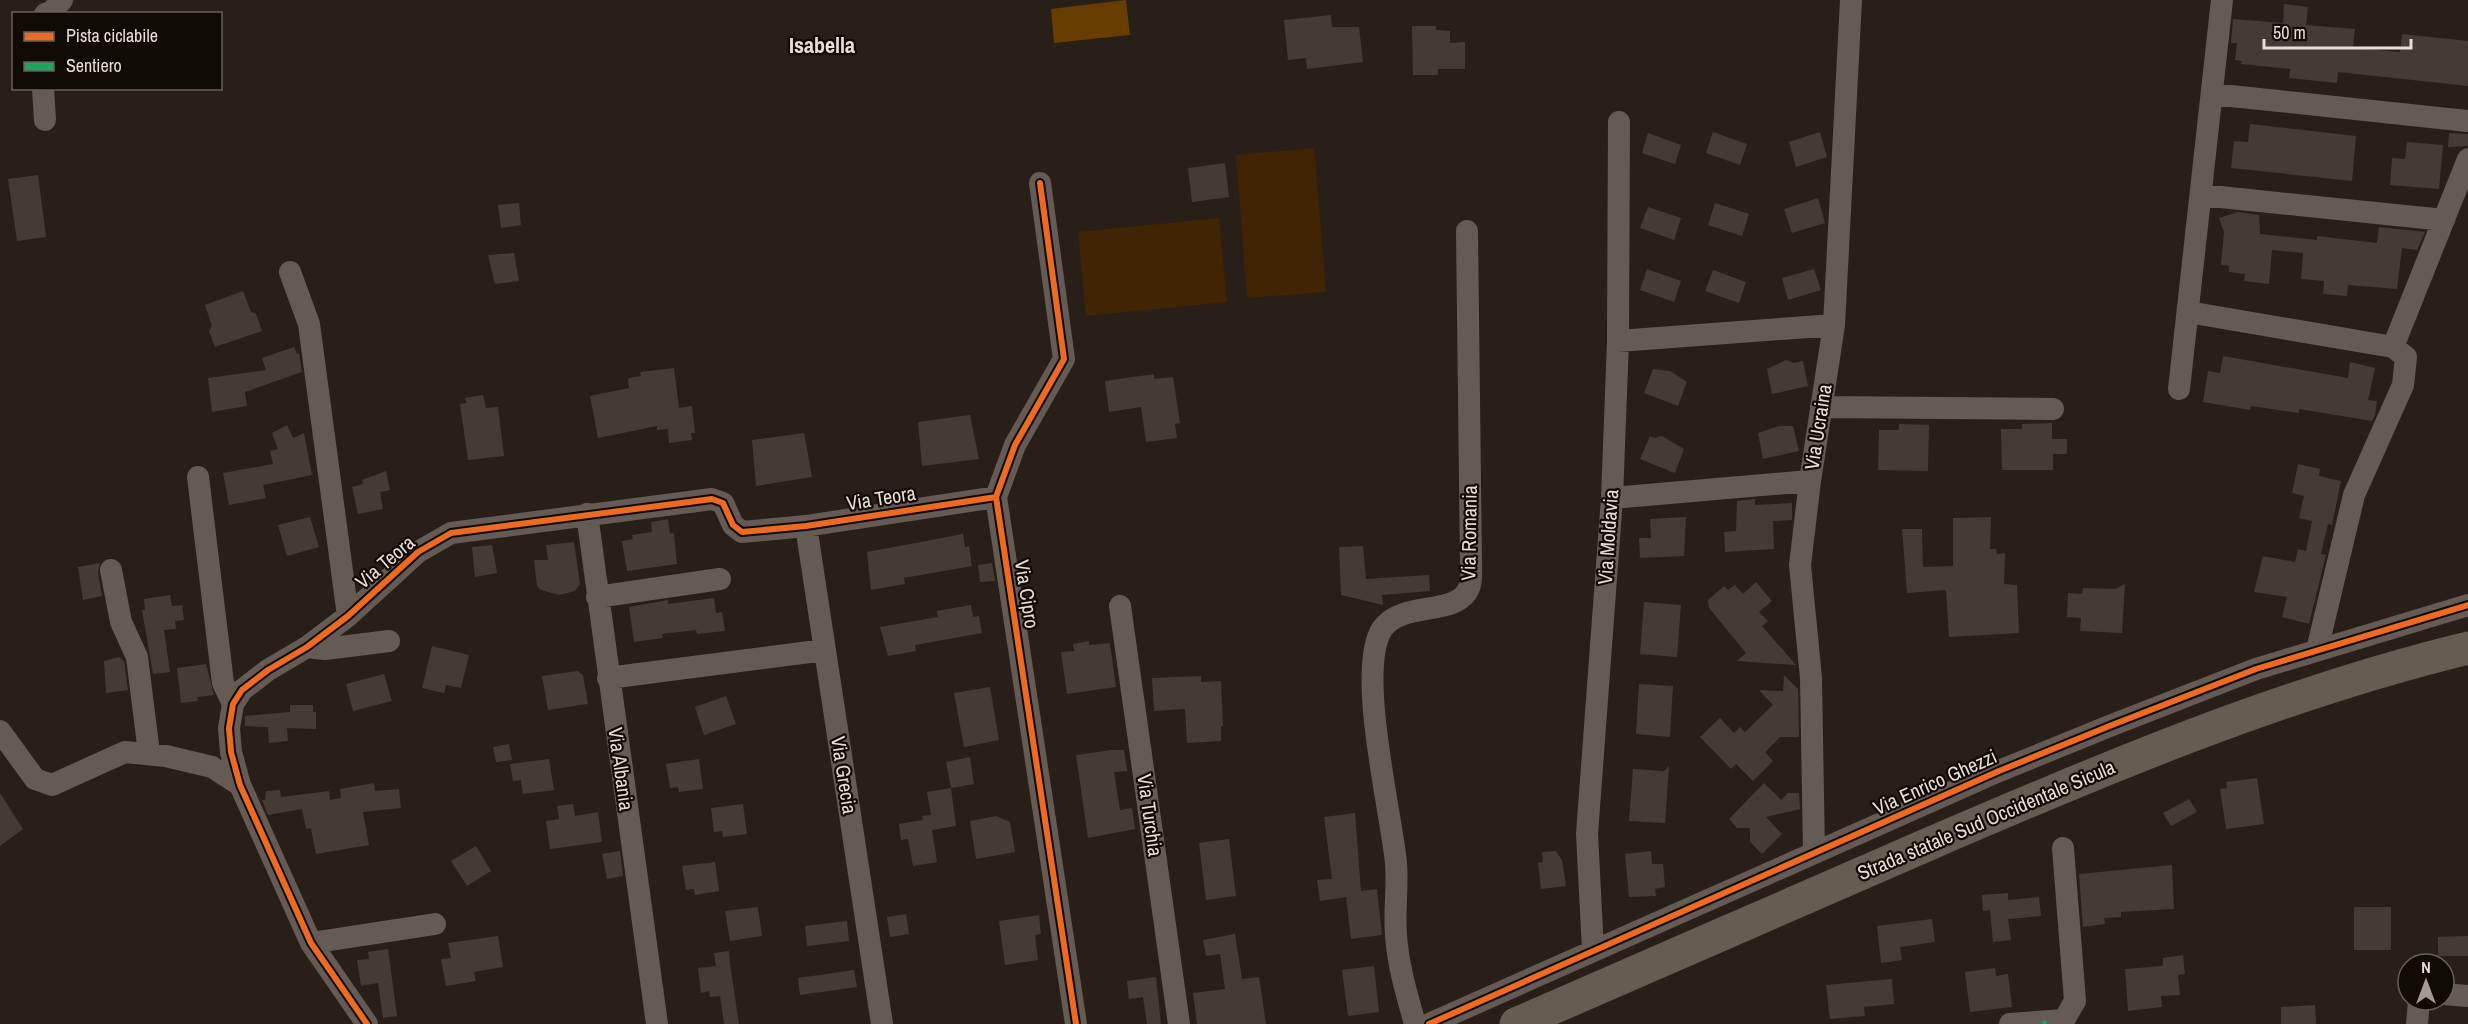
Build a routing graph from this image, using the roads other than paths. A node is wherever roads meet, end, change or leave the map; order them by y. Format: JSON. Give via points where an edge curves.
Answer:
{"nodes":[{"id":1,"x":62,"y":0,"type":"edge"},
{"id":2,"x":1851,"y":0,"type":"edge"},
{"id":3,"x":2222,"y":0,"type":"edge"},
{"id":4,"x":48,"y":12,"type":"edge"},
{"id":5,"x":43,"y":90,"type":"edge"},
{"id":6,"x":2212,"y":94,"type":"junction"},
{"id":7,"x":45,"y":120,"type":"dead end"},
{"id":8,"x":2468,"y":121,"type":"edge"},
{"id":9,"x":1619,"y":122,"type":"dead end"},
{"id":10,"x":2468,"y":159,"type":"edge"},
{"id":11,"x":1041,"y":183,"type":"dead end"},
{"id":12,"x":2201,"y":195,"type":"junction"},
{"id":13,"x":2444,"y":220,"type":"junction"},
{"id":14,"x":1467,"y":231,"type":"dead end"},
{"id":15,"x":290,"y":272,"type":"dead end"},
{"id":16,"x":2188,"y":312,"type":"junction"},
{"id":17,"x":1834,"y":325,"type":"junction"},
{"id":18,"x":1618,"y":341,"type":"junction"},
{"id":19,"x":2393,"y":347,"type":"junction"},
{"id":20,"x":2179,"y":389,"type":"dead end"},
{"id":21,"x":1821,"y":407,"type":"junction"},
{"id":22,"x":2053,"y":409,"type":"dead end"},
{"id":23,"x":198,"y":477,"type":"dead end"},
{"id":24,"x":1810,"y":481,"type":"junction"},
{"id":25,"x":996,"y":497,"type":"junction"},
{"id":26,"x":1612,"y":498,"type":"junction"},
{"id":27,"x":587,"y":514,"type":"junction"},
{"id":28,"x":806,"y":526,"type":"junction"},
{"id":29,"x":111,"y":570,"type":"dead end"},
{"id":30,"x":720,"y":579,"type":"dead end"},
{"id":31,"x":597,"y":597,"type":"junction"},
{"id":32,"x":2468,"y":605,"type":"edge"},
{"id":33,"x":1120,"y":606,"type":"dead end"},
{"id":34,"x":348,"y":616,"type":"junction"},
{"id":35,"x":388,"y":641,"type":"dead end"},
{"id":36,"x":307,"y":648,"type":"junction"},
{"id":37,"x":2468,"y":648,"type":"edge"},
{"id":38,"x":825,"y":650,"type":"junction"},
{"id":39,"x":2317,"y":650,"type":"junction"},
{"id":40,"x":608,"y":678,"type":"junction"},
{"id":41,"x":232,"y":704,"type":"junction"},
{"id":42,"x":0,"y":731,"type":"edge"},
{"id":43,"x":149,"y":753,"type":"junction"},
{"id":44,"x":240,"y":785,"type":"junction"},
{"id":45,"x":2063,"y":848,"type":"dead end"},
{"id":46,"x":1814,"y":853,"type":"junction"},
{"id":47,"x":435,"y":924,"type":"dead end"},
{"id":48,"x":311,"y":943,"type":"junction"},
{"id":49,"x":1593,"y":951,"type":"junction"},
{"id":50,"x":367,"y":1024,"type":"edge"},
{"id":51,"x":657,"y":1024,"type":"edge"},
{"id":52,"x":882,"y":1024,"type":"edge"},
{"id":53,"x":1076,"y":1024,"type":"edge"},
{"id":54,"x":1179,"y":1024,"type":"edge"},
{"id":55,"x":1415,"y":1024,"type":"edge"},
{"id":56,"x":1429,"y":1024,"type":"edge"},
{"id":57,"x":1516,"y":1024,"type":"edge"},
{"id":58,"x":2010,"y":1024,"type":"edge"}],
"edges":[{"from":1,"to":4,"type":"street"},
{"from":2,"to":17,"type":"street","name":"Via Ucraina"},
{"from":3,"to":6,"type":"street"},
{"from":5,"to":7,"type":"street"},
{"from":6,"to":8,"type":"street"},
{"from":6,"to":12,"type":"street"},
{"from":9,"to":18,"type":"street","name":"Via Moldavia"},
{"from":10,"to":13,"type":"street"},
{"from":11,"to":25,"type":"street","name":"Via Cipro","via":[[1064,360],[1015,445]]},
{"from":12,"to":13,"type":"street"},
{"from":12,"to":16,"type":"street"},
{"from":13,"to":19,"type":"street"},
{"from":14,"to":55,"type":"street","name":"Via Romania","via":[[1469,588],[1460,600],[1396,617],[1383,628],[1373,660],[1374,707],[1396,864],[1396,934],[1402,978]]},
{"from":15,"to":34,"type":"street","via":[[309,324]]},
{"from":16,"to":19,"type":"street"},
{"from":16,"to":20,"type":"street"},
{"from":17,"to":18,"type":"street"},
{"from":17,"to":21,"type":"street","name":"Via Ucraina"},
{"from":18,"to":26,"type":"street","name":"Via Moldavia"},
{"from":19,"to":39,"type":"street","via":[[2406,357],[2403,385],[2354,495]]},
{"from":21,"to":22,"type":"street"},
{"from":21,"to":24,"type":"street","name":"Via Ucraina"},
{"from":23,"to":41,"type":"street","via":[[224,683]]},
{"from":24,"to":26,"type":"street"},
{"from":24,"to":46,"type":"street","name":"Via Ucraina","via":[[1800,565],[1811,678]]},
{"from":25,"to":28,"type":"street","name":"Via Teora"},
{"from":25,"to":53,"type":"street","name":"Via Cipro"},
{"from":26,"to":49,"type":"street","name":"Via Moldavia","via":[[1587,834]]},
{"from":27,"to":28,"type":"street","name":"Via Teora","via":[[712,499],[723,503],[733,525],[742,531]]},
{"from":27,"to":31,"type":"street","name":"Via Albania"},
{"from":27,"to":34,"type":"street","name":"Via Teora","via":[[451,533],[418,552]]},
{"from":28,"to":38,"type":"street","name":"Via Grecia"},
{"from":29,"to":43,"type":"street","via":[[121,622],[137,657]]},
{"from":30,"to":31,"type":"street"},
{"from":31,"to":40,"type":"street","name":"Via Albania"},
{"from":32,"to":39,"type":"street","name":"Via Enrico Ghezzi"},
{"from":33,"to":54,"type":"street","name":"Via Turchia"},
{"from":34,"to":36,"type":"street","name":"Via Teora"},
{"from":35,"to":36,"type":"street","via":[[325,650]]},
{"from":36,"to":41,"type":"street","name":"Via Teora","via":[[268,670],[242,690]]},
{"from":37,"to":57,"type":"main road","name":"Strada statale Sud Occidentale Sicula","via":[[2397,666],[2193,734],[2074,781]]},
{"from":38,"to":40,"type":"street"},
{"from":38,"to":52,"type":"street","name":"Via Grecia"},
{"from":39,"to":46,"type":"street","name":"Via Enrico Ghezzi","via":[[2256,669],[2101,729]]},
{"from":40,"to":51,"type":"street","name":"Via Albania"},
{"from":41,"to":44,"type":"street","via":[[231,752]]},
{"from":42,"to":43,"type":"street","via":[[34,779],[52,785],[125,752]]},
{"from":43,"to":44,"type":"street","via":[[212,767]]},
{"from":44,"to":48,"type":"street"},
{"from":45,"to":58,"type":"street","via":[[2074,1001],[2064,1020]]},
{"from":46,"to":49,"type":"street","name":"Via Enrico Ghezzi"},
{"from":47,"to":48,"type":"street"},
{"from":48,"to":50,"type":"street"},
{"from":49,"to":56,"type":"street","name":"Via Enrico Ghezzi"}]}
